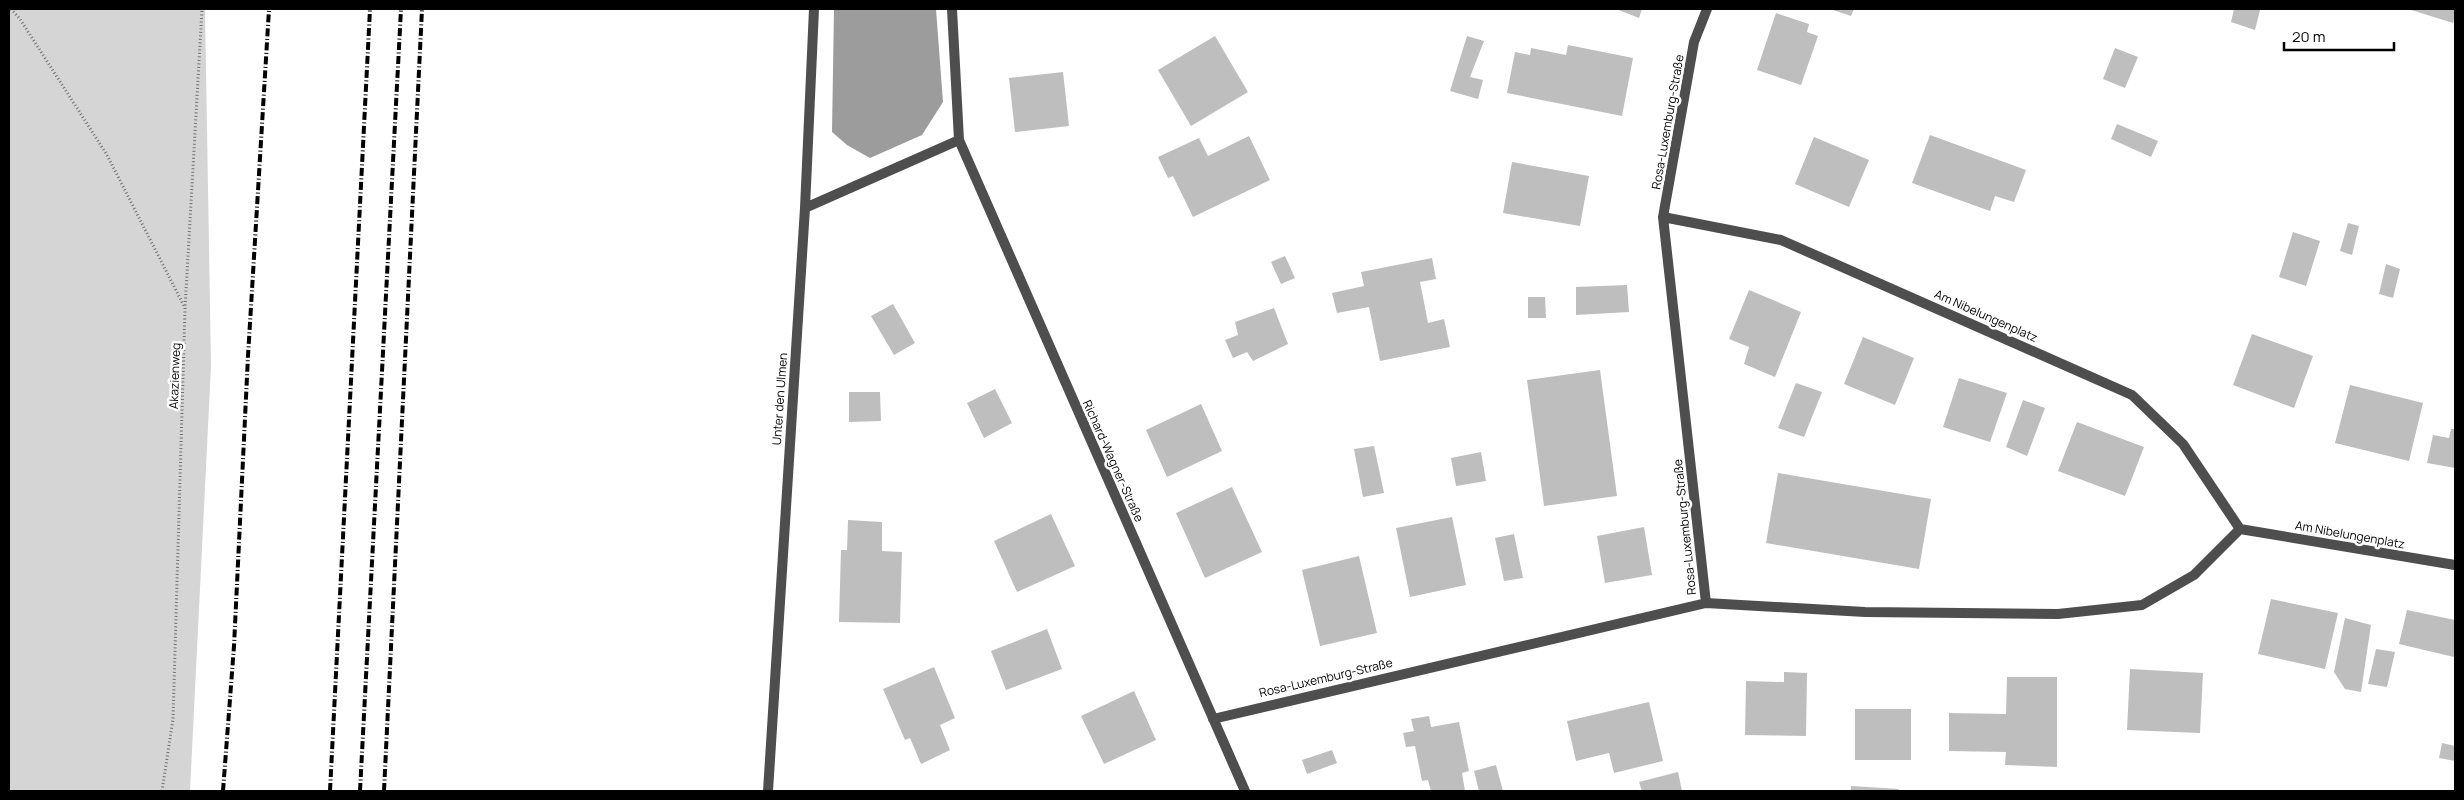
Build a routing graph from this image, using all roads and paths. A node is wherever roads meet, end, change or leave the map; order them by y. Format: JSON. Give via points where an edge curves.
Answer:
{"nodes":[{"id":1,"x":11,"y":9,"type":"edge"},
{"id":2,"x":202,"y":9,"type":"edge"},
{"id":3,"x":814,"y":9,"type":"edge"},
{"id":4,"x":952,"y":9,"type":"edge"},
{"id":5,"x":1707,"y":9,"type":"edge"},
{"id":6,"x":959,"y":140,"type":"junction"},
{"id":7,"x":805,"y":208,"type":"junction"},
{"id":8,"x":1663,"y":217,"type":"junction"},
{"id":9,"x":185,"y":309,"type":"junction"},
{"id":10,"x":2240,"y":529,"type":"junction"},
{"id":11,"x":2455,"y":565,"type":"edge"},
{"id":12,"x":1706,"y":603,"type":"junction"},
{"id":13,"x":1213,"y":719,"type":"junction"},
{"id":14,"x":162,"y":791,"type":"edge"},
{"id":15,"x":768,"y":791,"type":"edge"},
{"id":16,"x":1245,"y":791,"type":"edge"}],
"edges":[{"from":1,"to":9,"type":"path","name":"Akazienweg","via":[[107,155]]},
{"from":2,"to":9,"type":"path"},
{"from":3,"to":7,"type":"street","name":"Unter den Ulmen"},
{"from":4,"to":6,"type":"street","name":"Richard-Wagner-Straße"},
{"from":5,"to":8,"type":"street","name":"Rosa-Luxemburg-Straße","via":[[1694,42]]},
{"from":6,"to":7,"type":"street"},
{"from":6,"to":13,"type":"street","name":"Richard-Wagner-Straße"},
{"from":7,"to":15,"type":"street","name":"Unter den Ulmen"},
{"from":8,"to":10,"type":"street","name":"Am Nibelungenplatz","via":[[1781,240],[2132,395],[2183,444]]},
{"from":8,"to":12,"type":"street","name":"Rosa-Luxemburg-Straße"},
{"from":9,"to":14,"type":"path","name":"Akazienweg","via":[[173,719]]},
{"from":10,"to":11,"type":"street","name":"Am Nibelungenplatz"},
{"from":10,"to":12,"type":"street","via":[[2194,575],[2142,605],[2058,614],[1865,612]]},
{"from":12,"to":13,"type":"street","name":"Rosa-Luxemburg-Straße"},
{"from":13,"to":16,"type":"street","name":"Richard-Wagner-Straße"}]}
